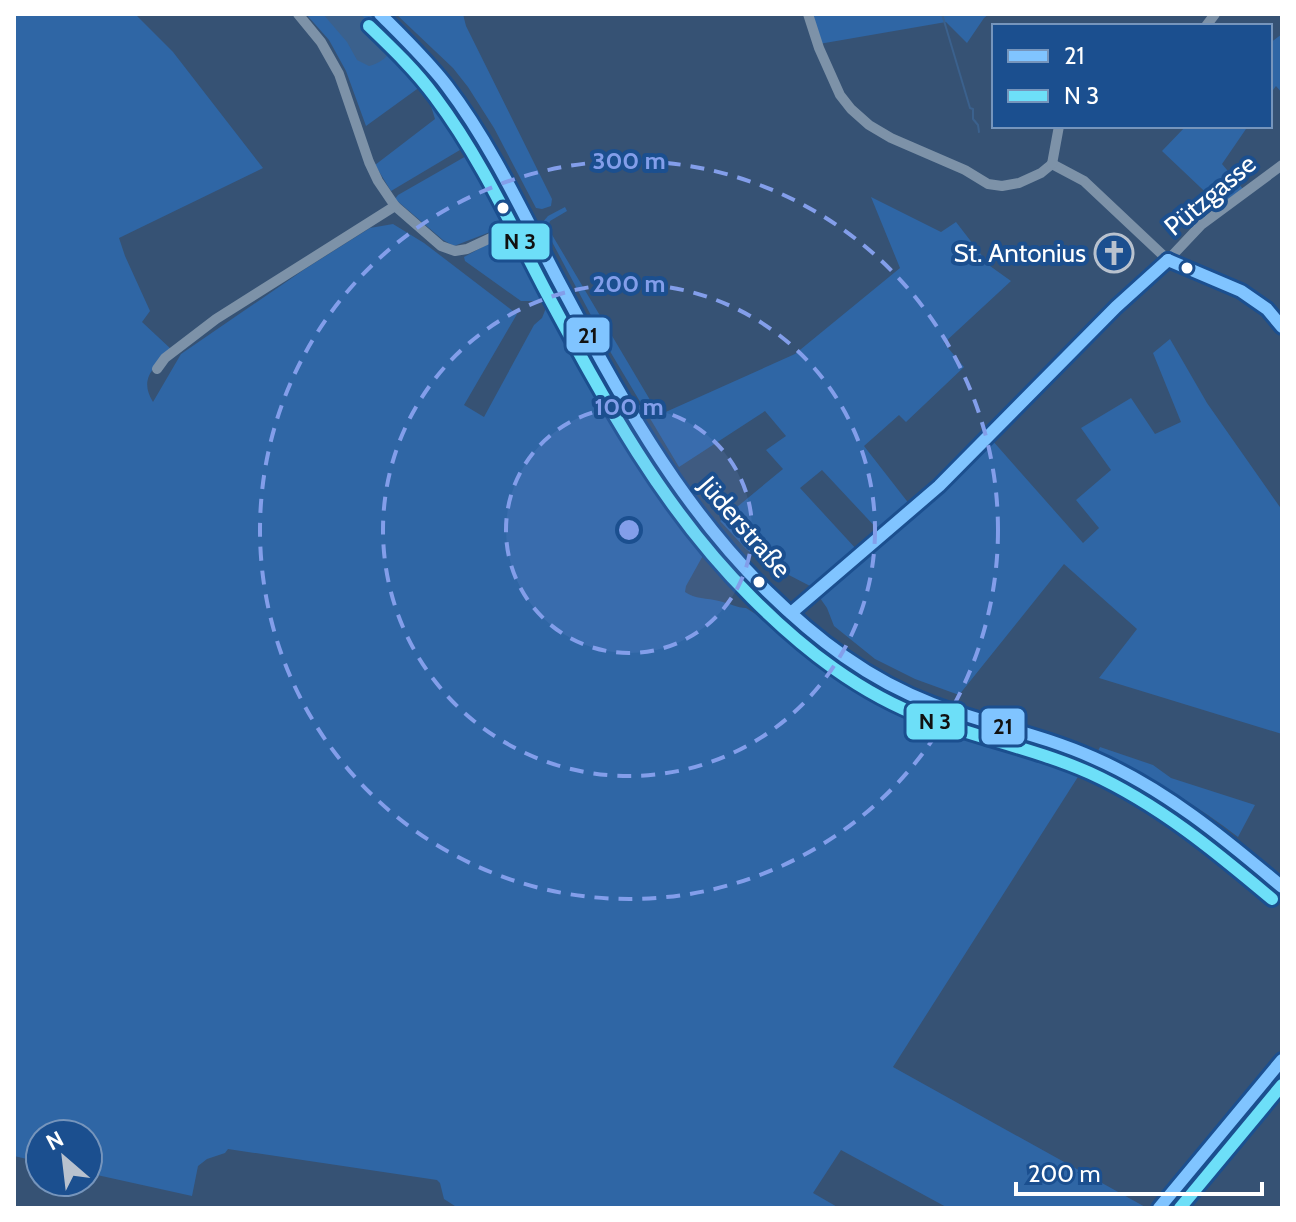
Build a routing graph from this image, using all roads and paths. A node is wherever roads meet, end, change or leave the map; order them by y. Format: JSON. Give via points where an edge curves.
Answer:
{"nodes":[{"id":1,"x":298,"y":14,"type":"edge"},
{"id":2,"x":380,"y":14,"type":"edge"},
{"id":3,"x":808,"y":14,"type":"edge"},
{"id":4,"x":1059,"y":128,"type":"edge"},
{"id":5,"x":1052,"y":164,"type":"junction"},
{"id":6,"x":1282,"y":165,"type":"edge"},
{"id":7,"x":395,"y":206,"type":"junction"},
{"id":8,"x":527,"y":221,"type":"junction"},
{"id":9,"x":1168,"y":260,"type":"junction"},
{"id":10,"x":1282,"y":327,"type":"edge"},
{"id":11,"x":157,"y":369,"type":"dead end"},
{"id":12,"x":791,"y":613,"type":"junction"},
{"id":13,"x":1282,"y":887,"type":"edge"},
{"id":14,"x":1282,"y":1060,"type":"edge"},
{"id":15,"x":1159,"y":1208,"type":"edge"}],
"edges":[{"from":1,"to":7,"type":"street","via":[[339,74],[369,162]]},
{"from":2,"to":8,"type":"main road","name":"Jüderstraße","via":[[449,88]]},
{"from":3,"to":5,"type":"street","via":[[833,82],[869,125],[988,184],[1019,183]]},
{"from":4,"to":5,"type":"street"},
{"from":5,"to":9,"type":"street","via":[[1084,181]]},
{"from":6,"to":9,"type":"street","name":"Pützgasse","via":[[1212,215]]},
{"from":7,"to":8,"type":"street","via":[[441,246],[455,251]]},
{"from":7,"to":11,"type":"street","via":[[216,319]]},
{"from":8,"to":12,"type":"main road","name":"Jüderstraße","via":[[667,470],[714,533]]},
{"from":9,"to":10,"type":"street","via":[[1241,291]]},
{"from":9,"to":12,"type":"street","name":"Pützgasse","via":[[939,486]]},
{"from":12,"to":13,"type":"main road","name":"Jüderstraße","via":[[851,660],[910,694],[1047,739],[1153,787]]},
{"from":14,"to":15,"type":"main road"}]}
